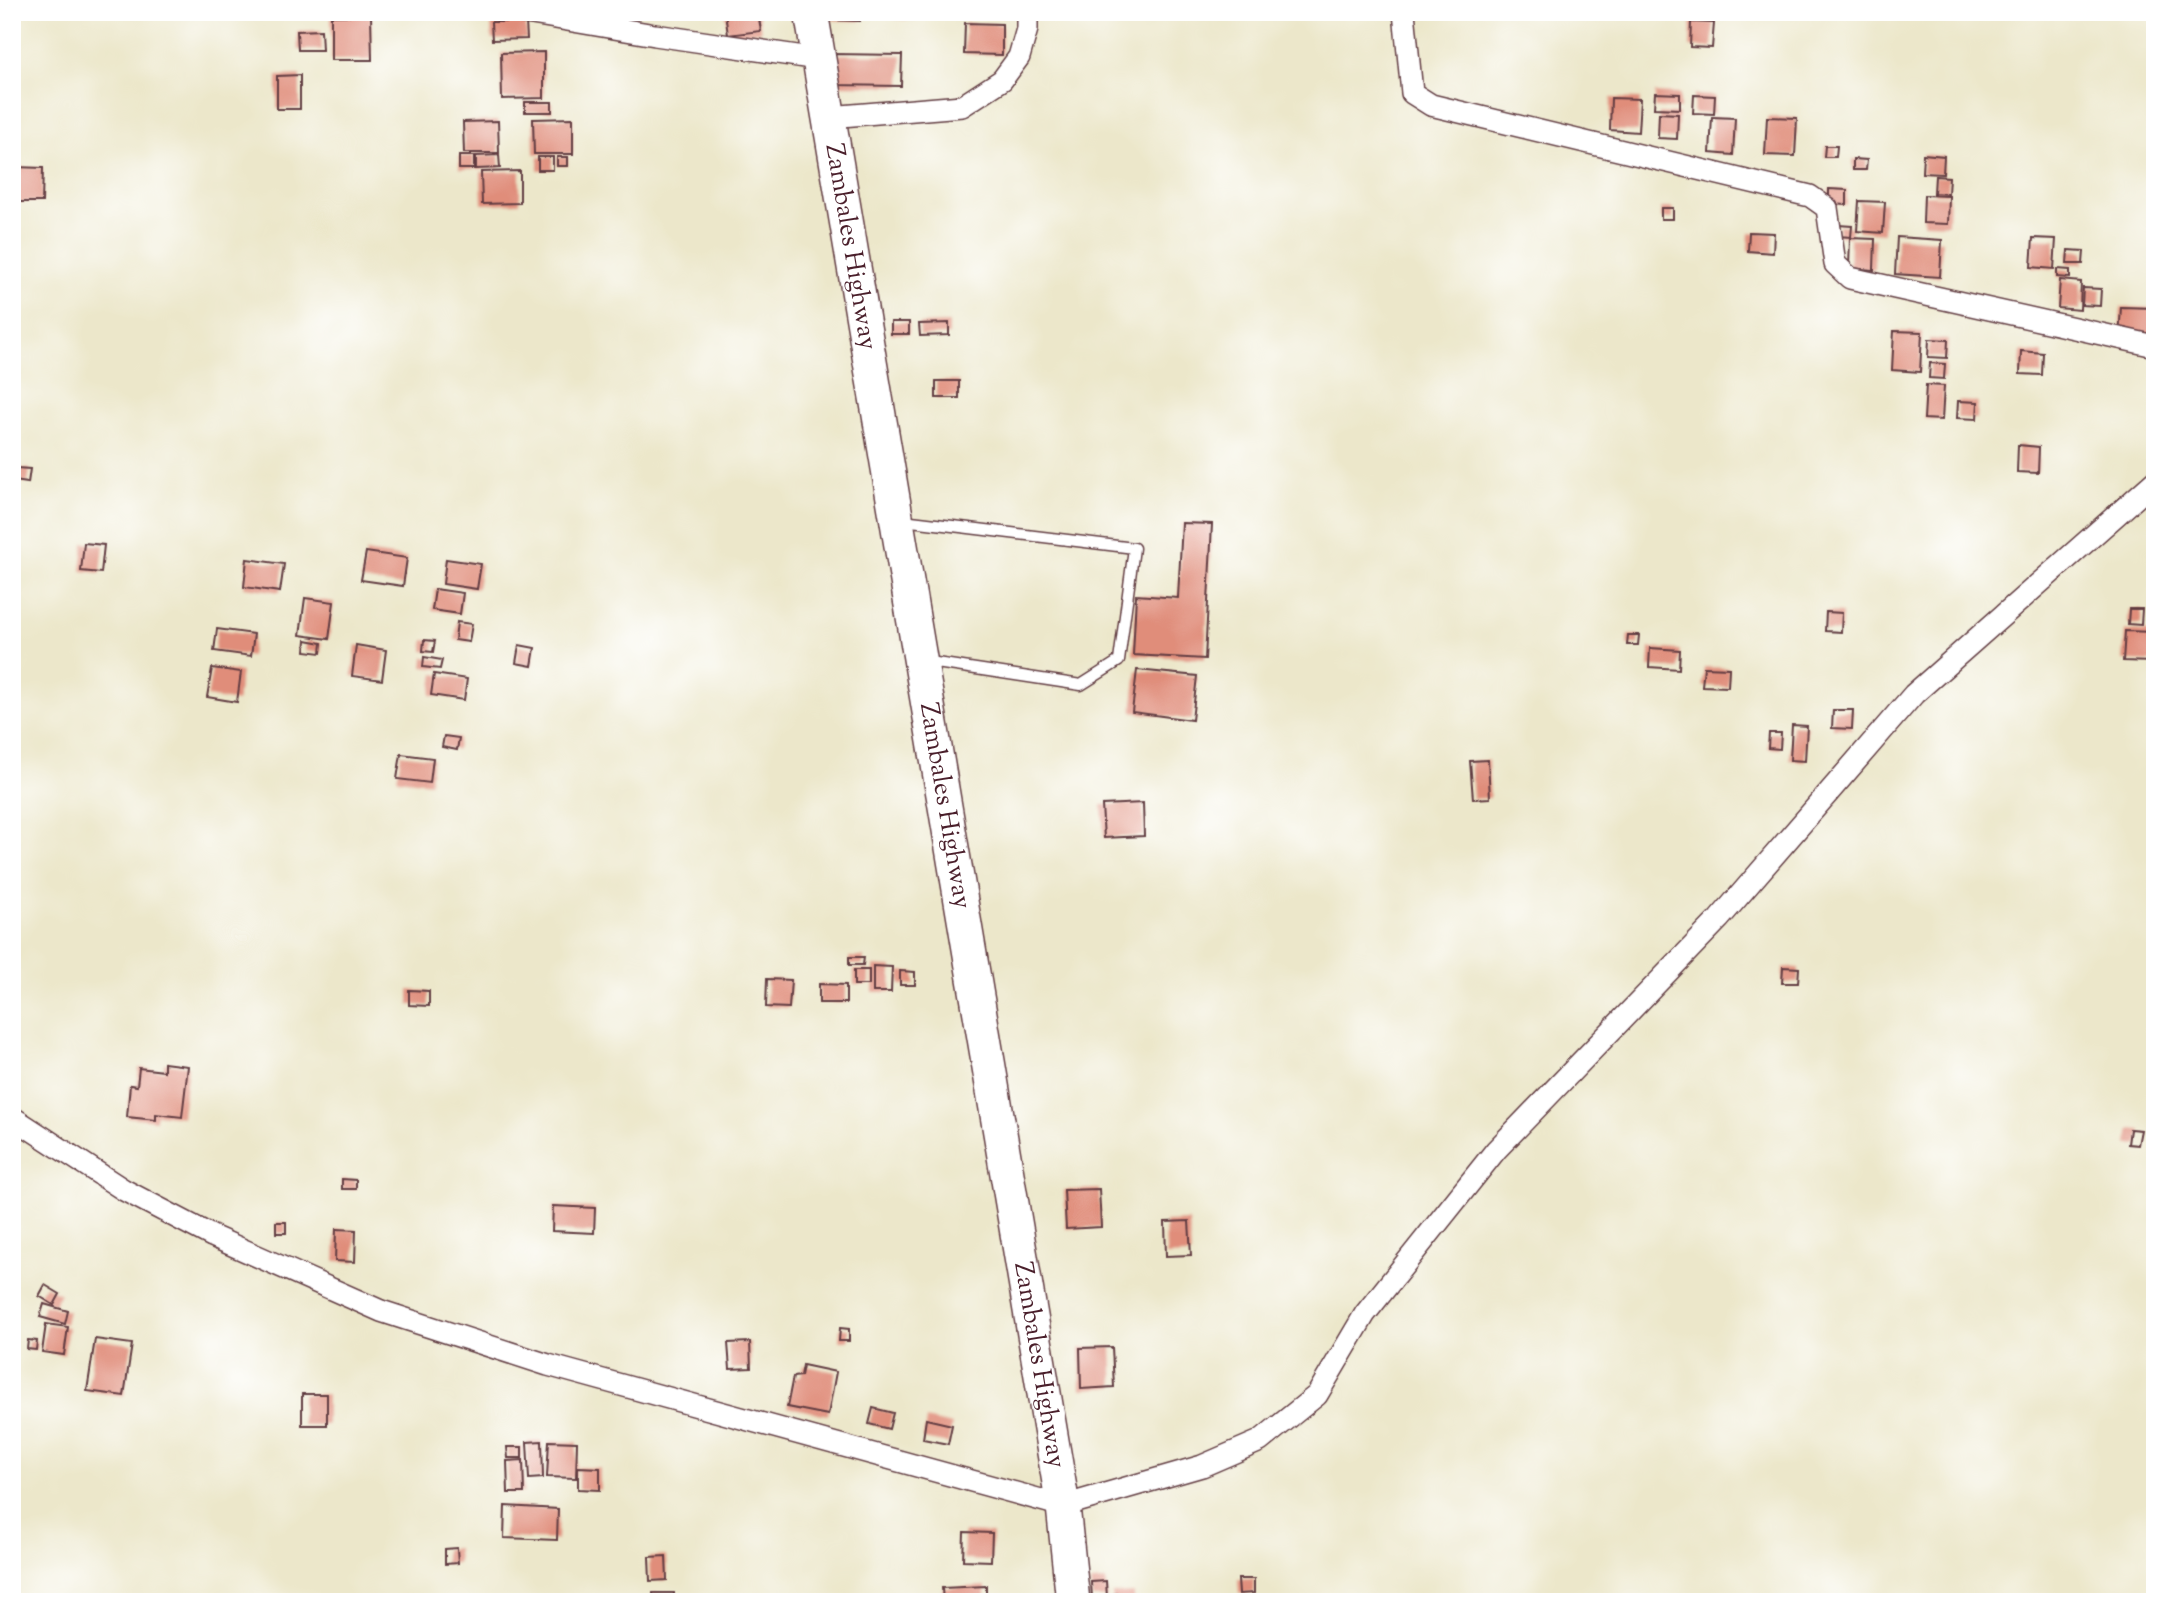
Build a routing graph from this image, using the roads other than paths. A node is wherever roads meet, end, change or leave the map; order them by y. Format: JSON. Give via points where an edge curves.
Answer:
{"nodes":[{"id":1,"x":520,"y":12,"type":"edge"},
{"id":2,"x":811,"y":12,"type":"edge"},
{"id":3,"x":1027,"y":12,"type":"edge"},
{"id":4,"x":1404,"y":12,"type":"edge"},
{"id":5,"x":818,"y":59,"type":"junction"},
{"id":6,"x":829,"y":117,"type":"junction"},
{"id":7,"x":2155,"y":346,"type":"edge"},
{"id":8,"x":2155,"y":481,"type":"edge"},
{"id":9,"x":897,"y":520,"type":"junction"},
{"id":10,"x":920,"y":661,"type":"junction"},
{"id":11,"x":12,"y":1117,"type":"edge"},
{"id":12,"x":1063,"y":1506,"type":"junction"},
{"id":13,"x":1073,"y":1602,"type":"edge"}],
"edges":[{"from":1,"to":5,"type":"street"},
{"from":2,"to":5,"type":"main road","name":"Zambales Highway"},
{"from":3,"to":6,"type":"street","via":[[1019,57],[1002,80],[962,106]]},
{"from":4,"to":7,"type":"street","via":[[1412,93],[1430,105],[1810,196],[1827,208],[1835,264],[1850,278]]},
{"from":5,"to":6,"type":"main road","name":"Zambales Highway"},
{"from":6,"to":9,"type":"main road","name":"Zambales Highway"},
{"from":8,"to":12,"type":"street","via":[[1914,694],[1719,919],[1496,1150],[1365,1314],[1317,1395],[1260,1441],[1202,1466]]},
{"from":9,"to":10,"type":"main road","name":"Zambales Highway"},
{"from":9,"to":10,"type":"lane","via":[[1134,548],[1119,661],[1081,685]]},
{"from":10,"to":12,"type":"main road","name":"Zambales Highway"},
{"from":11,"to":12,"type":"street","via":[[124,1190],[212,1236],[381,1311],[548,1365]]},
{"from":12,"to":13,"type":"main road","name":"Zambales Highway"}]}
